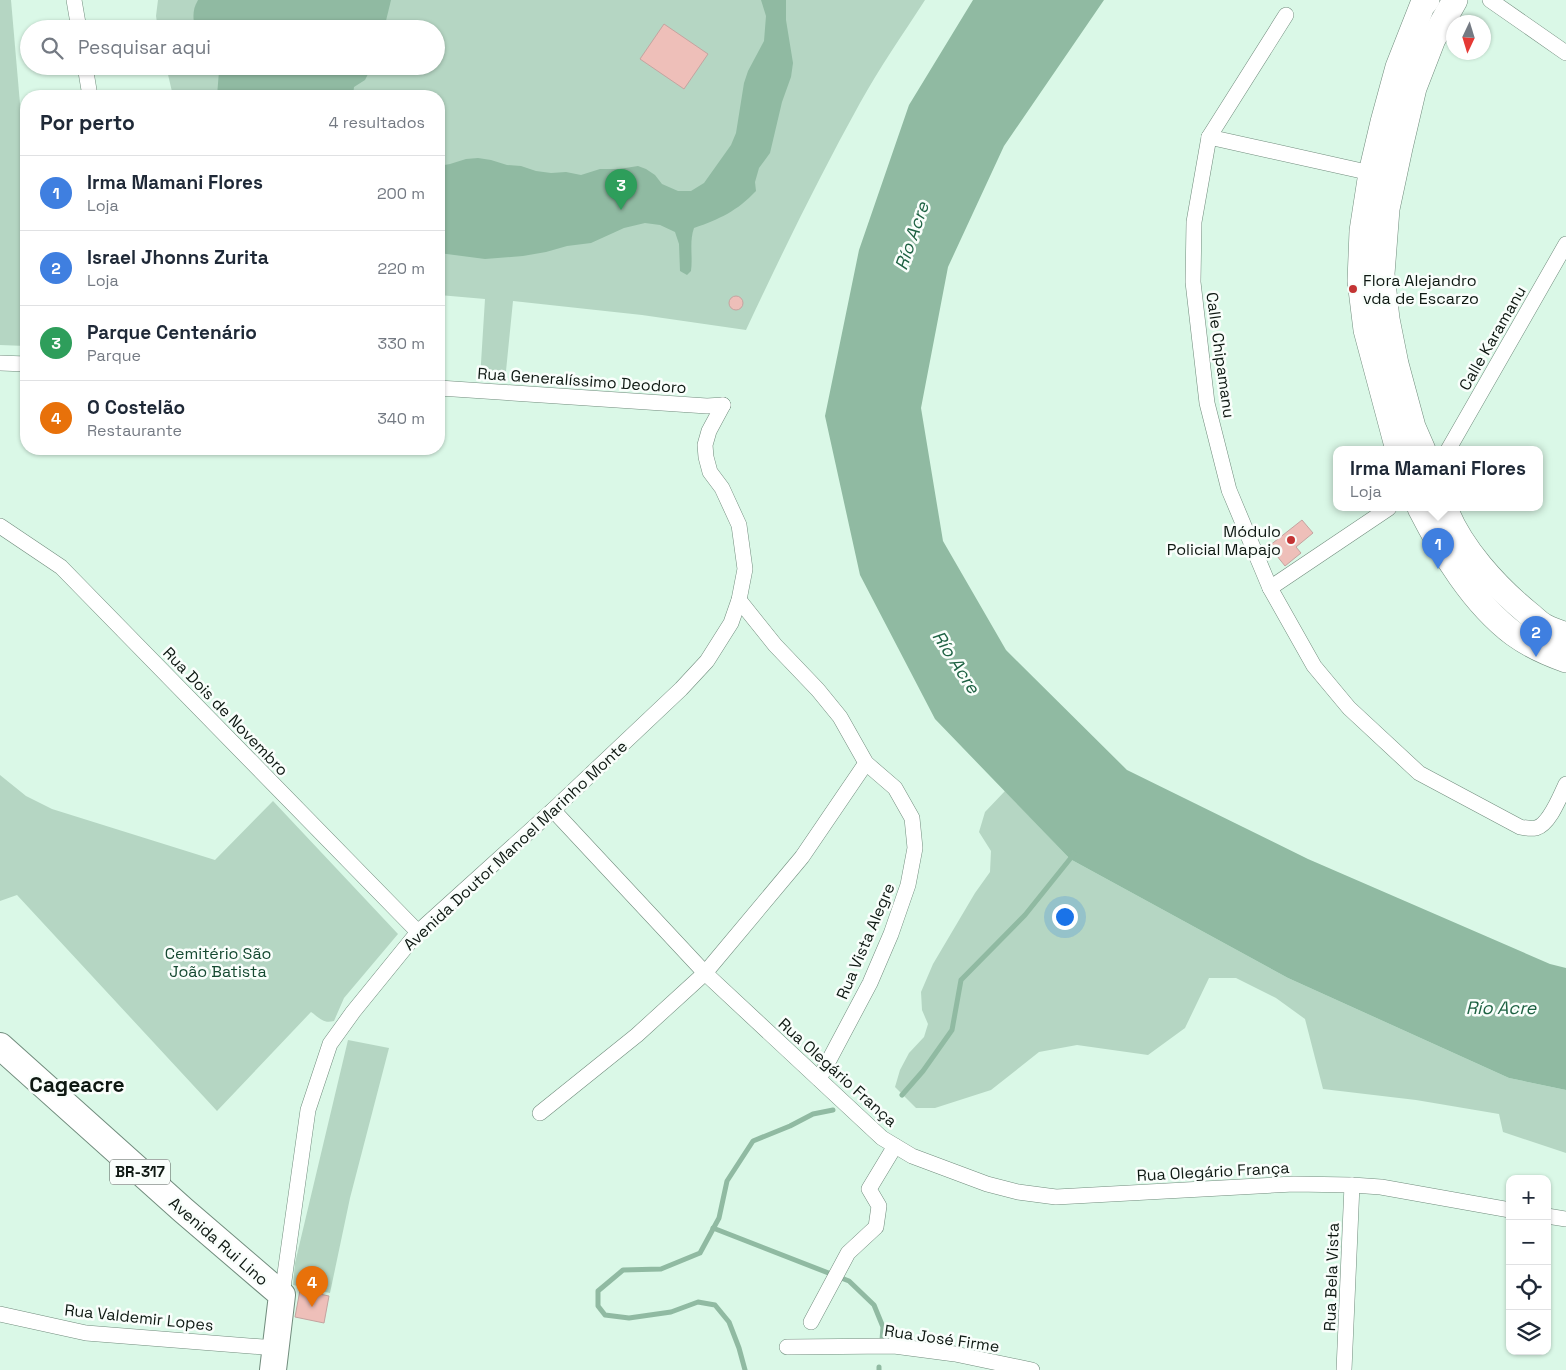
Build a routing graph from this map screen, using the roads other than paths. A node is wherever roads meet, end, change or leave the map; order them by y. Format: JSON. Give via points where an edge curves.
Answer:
{"nodes":[{"id":1,"x":74,"y":0,"type":"edge"},
{"id":2,"x":1426,"y":0,"type":"edge"},
{"id":3,"x":1455,"y":0,"type":"edge"},
{"id":4,"x":1490,"y":0,"type":"edge"},
{"id":5,"x":1286,"y":15,"type":"dead end"},
{"id":6,"x":77,"y":20,"type":"edge"},
{"id":7,"x":1566,"y":53,"type":"edge"},
{"id":8,"x":86,"y":75,"type":"edge"},
{"id":9,"x":89,"y":90,"type":"edge"},
{"id":10,"x":1209,"y":137,"type":"junction"},
{"id":11,"x":1371,"y":173,"type":"junction"},
{"id":12,"x":1566,"y":244,"type":"edge"},
{"id":13,"x":1560,"y":270,"type":"edge"},
{"id":14,"x":0,"y":362,"type":"edge"},
{"id":15,"x":20,"y":364,"type":"edge"},
{"id":16,"x":445,"y":388,"type":"edge"},
{"id":17,"x":723,"y":405,"type":"joint"},
{"id":18,"x":1397,"y":446,"type":"edge"},
{"id":19,"x":1421,"y":446,"type":"edge"},
{"id":20,"x":1450,"y":446,"type":"edge"},
{"id":21,"x":1385,"y":511,"type":"edge"},
{"id":22,"x":1422,"y":511,"type":"edge"},
{"id":23,"x":1446,"y":511,"type":"edge"},
{"id":24,"x":0,"y":526,"type":"edge"},
{"id":25,"x":1270,"y":588,"type":"junction"},
{"id":26,"x":739,"y":600,"type":"junction"},
{"id":27,"x":1566,"y":635,"type":"edge"},
{"id":28,"x":1566,"y":660,"type":"edge"},
{"id":29,"x":866,"y":763,"type":"junction"},
{"id":30,"x":1566,"y":784,"type":"edge"},
{"id":31,"x":552,"y":810,"type":"junction"},
{"id":32,"x":418,"y":932,"type":"junction"},
{"id":33,"x":705,"y":973,"type":"junction"},
{"id":34,"x":0,"y":1046,"type":"edge"},
{"id":35,"x":819,"y":1079,"type":"junction"},
{"id":36,"x":540,"y":1113,"type":"dead end"},
{"id":37,"x":896,"y":1146,"type":"junction"},
{"id":38,"x":1352,"y":1185,"type":"junction"},
{"id":39,"x":1506,"y":1209,"type":"edge"},
{"id":40,"x":1551,"y":1217,"type":"edge"},
{"id":41,"x":1566,"y":1219,"type":"edge"},
{"id":42,"x":282,"y":1296,"type":"junction"},
{"id":43,"x":0,"y":1314,"type":"edge"},
{"id":44,"x":811,"y":1322,"type":"dead end"},
{"id":45,"x":787,"y":1347,"type":"dead end"},
{"id":46,"x":275,"y":1359,"type":"edge"},
{"id":47,"x":1032,"y":1370,"type":"edge"},
{"id":48,"x":1344,"y":1370,"type":"edge"}],
"edges":[{"from":1,"to":6,"type":"street"},
{"from":2,"to":11,"type":"main road","via":[[1398,68]]},
{"from":3,"to":19,"type":"main road","via":[[1433,39],[1414,88],[1388,209],[1382,274],[1396,364]]},
{"from":4,"to":7,"type":"street"},
{"from":5,"to":10,"type":"street","name":"Calle Chipamanu"},
{"from":8,"to":9,"type":"street"},
{"from":10,"to":11,"type":"street"},
{"from":10,"to":25,"type":"street","name":"Calle Chipamanu","via":[[1194,222],[1193,282],[1207,404],[1229,490]]},
{"from":11,"to":18,"type":"main road","via":[[1362,232],[1360,280],[1366,330]]},
{"from":12,"to":13,"type":"street","name":"Calle Karamanu"},
{"from":13,"to":20,"type":"street","name":"Calle Karamanu"},
{"from":14,"to":15,"type":"street"},
{"from":16,"to":17,"type":"street","name":"Rua Generalíssimo Deodoro"},
{"from":17,"to":26,"type":"street","name":"Avenida Doutor Manoel Marinho Monte","via":[[709,431],[705,451],[710,472],[722,488],[739,525],[745,570]]},
{"from":21,"to":25,"type":"street"},
{"from":22,"to":28,"type":"main road","via":[[1455,569],[1482,604],[1515,634]]},
{"from":23,"to":27,"type":"main road","via":[[1468,549],[1492,581],[1543,626]]},
{"from":24,"to":32,"type":"street","name":"Rua Dois de Novembro","via":[[61,567]]},
{"from":25,"to":30,"type":"street","name":"Calle Chipamanu","via":[[1314,666],[1349,708],[1419,773],[1520,828],[1540,826],[1547,820]]},
{"from":26,"to":29,"type":"street","name":"Rua Vista Alegre","via":[[840,717]]},
{"from":26,"to":31,"type":"street","name":"Avenida Doutor Manoel Marinho Monte","via":[[731,624],[707,661]]},
{"from":29,"to":33,"type":"street","via":[[802,857]]},
{"from":29,"to":35,"type":"street","name":"Rua Vista Alegre","via":[[895,788],[912,818],[915,848],[908,885],[884,950]]},
{"from":31,"to":32,"type":"street","name":"Avenida Doutor Manoel Marinho Monte"},
{"from":31,"to":33,"type":"street","name":"Rua Olegário França"},
{"from":32,"to":42,"type":"street","name":"Avenida Doutor Manoel Marinho Monte","via":[[330,1044],[308,1110]]},
{"from":33,"to":35,"type":"street","name":"Rua Olegário França"},
{"from":33,"to":36,"type":"street","via":[[637,1035]]},
{"from":34,"to":42,"type":"highway","name":"Avenida Rui Lino","number":"BR-317"},
{"from":35,"to":37,"type":"street","name":"Rua Olegário França","via":[[882,1138]]},
{"from":37,"to":38,"type":"street","name":"Rua Olegário França","via":[[912,1156],[987,1184],[1056,1197],[1294,1184]]},
{"from":37,"to":44,"type":"street","via":[[869,1189],[879,1206],[876,1227],[848,1253]]},
{"from":38,"to":39,"type":"street","name":"Rua Olegário França","via":[[1381,1187]]},
{"from":38,"to":48,"type":"street","name":"Rua Bela Vista"},
{"from":40,"to":41,"type":"street"},
{"from":42,"to":46,"type":"highway","name":"Avenida Doutor Manoel Marinho Monte"},
{"from":43,"to":46,"type":"street","name":"Rua Valdemir Lopes","via":[[86,1333]]},
{"from":45,"to":47,"type":"street","name":"Rua José Firme","via":[[894,1346],[955,1354]]}]}
